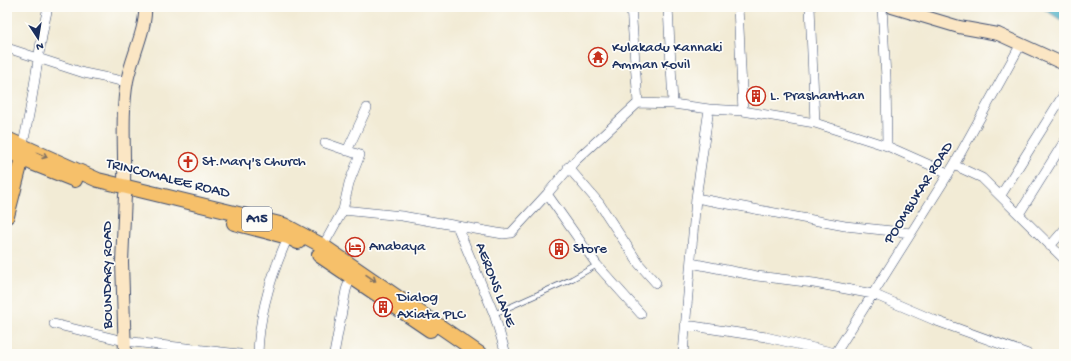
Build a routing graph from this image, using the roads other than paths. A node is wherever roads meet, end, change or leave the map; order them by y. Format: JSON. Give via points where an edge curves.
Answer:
{"nodes":[{"id":1,"x":48,"y":7,"type":"edge"},
{"id":2,"x":147,"y":7,"type":"edge"},
{"id":3,"x":631,"y":7,"type":"edge"},
{"id":4,"x":668,"y":7,"type":"edge"},
{"id":5,"x":738,"y":7,"type":"edge"},
{"id":6,"x":810,"y":7,"type":"edge"},
{"id":7,"x":882,"y":7,"type":"edge"},
{"id":8,"x":892,"y":7,"type":"edge"},
{"id":9,"x":1021,"y":44,"type":"junction"},
{"id":10,"x":7,"y":48,"type":"edge"},
{"id":11,"x":38,"y":56,"type":"junction"},
{"id":12,"x":1064,"y":64,"type":"edge"},
{"id":13,"x":127,"y":82,"type":"junction"},
{"id":14,"x":1064,"y":94,"type":"edge"},
{"id":15,"x":638,"y":103,"type":"junction"},
{"id":16,"x":673,"y":104,"type":"junction"},
{"id":17,"x":366,"y":108,"type":"dead end"},
{"id":18,"x":709,"y":109,"type":"junction"},
{"id":19,"x":743,"y":111,"type":"junction"},
{"id":20,"x":815,"y":123,"type":"junction"},
{"id":21,"x":7,"y":139,"type":"edge"},
{"id":22,"x":1064,"y":142,"type":"edge"},
{"id":23,"x":325,"y":143,"type":"dead end"},
{"id":24,"x":887,"y":146,"type":"junction"},
{"id":25,"x":7,"y":150,"type":"edge"},
{"id":26,"x":347,"y":151,"type":"junction"},
{"id":27,"x":22,"y":153,"type":"junction"},
{"id":28,"x":954,"y":165,"type":"junction"},
{"id":29,"x":568,"y":167,"type":"junction"},
{"id":30,"x":948,"y":173,"type":"junction"},
{"id":31,"x":125,"y":190,"type":"junction"},
{"id":32,"x":547,"y":194,"type":"junction"},
{"id":33,"x":1001,"y":195,"type":"junction"},
{"id":34,"x":696,"y":198,"type":"junction"},
{"id":35,"x":343,"y":210,"type":"junction"},
{"id":36,"x":1019,"y":214,"type":"junction"},
{"id":37,"x":7,"y":216,"type":"edge"},
{"id":38,"x":457,"y":226,"type":"junction"},
{"id":39,"x":1064,"y":230,"type":"edge"},
{"id":40,"x":911,"y":233,"type":"junction"},
{"id":41,"x":288,"y":237,"type":"junction"},
{"id":42,"x":323,"y":246,"type":"junction"},
{"id":43,"x":1050,"y":246,"type":"junction"},
{"id":44,"x":1064,"y":259,"type":"edge"},
{"id":45,"x":691,"y":264,"type":"junction"},
{"id":46,"x":597,"y":265,"type":"junction"},
{"id":47,"x":351,"y":276,"type":"junction"},
{"id":48,"x":656,"y":283,"type":"dead end"},
{"id":49,"x":873,"y":294,"type":"junction"},
{"id":50,"x":494,"y":314,"type":"junction"},
{"id":51,"x":641,"y":314,"type":"dead end"},
{"id":52,"x":54,"y":324,"type":"dead end"},
{"id":53,"x":686,"y":325,"type":"junction"},
{"id":54,"x":124,"y":341,"type":"junction"},
{"id":55,"x":837,"y":353,"type":"edge"},
{"id":56,"x":125,"y":354,"type":"edge"},
{"id":57,"x":239,"y":354,"type":"edge"},
{"id":58,"x":258,"y":354,"type":"edge"},
{"id":59,"x":334,"y":354,"type":"edge"},
{"id":60,"x":465,"y":354,"type":"edge"},
{"id":61,"x":480,"y":354,"type":"edge"},
{"id":62,"x":506,"y":354,"type":"edge"},
{"id":63,"x":683,"y":354,"type":"edge"},
{"id":64,"x":1028,"y":354,"type":"edge"}],
"edges":[{"from":1,"to":11,"type":"street"},
{"from":2,"to":13,"type":"main road","name":"BOUNDARY ROAD"},
{"from":3,"to":15,"type":"street"},
{"from":4,"to":16,"type":"street"},
{"from":5,"to":19,"type":"street"},
{"from":6,"to":20,"type":"street"},
{"from":7,"to":24,"type":"street"},
{"from":8,"to":9,"type":"main road","via":[[959,27],[998,34]]},
{"from":9,"to":12,"type":"main road"},
{"from":9,"to":28,"type":"street","name":"POOMBUKAR ROAD"},
{"from":10,"to":11,"type":"street"},
{"from":11,"to":13,"type":"street","via":[[84,73]]},
{"from":11,"to":27,"type":"street"},
{"from":13,"to":31,"type":"main road","name":"BOUNDARY ROAD"},
{"from":14,"to":33,"type":"street"},
{"from":15,"to":16,"type":"street"},
{"from":15,"to":29,"type":"street"},
{"from":16,"to":18,"type":"street"},
{"from":17,"to":26,"type":"street"},
{"from":18,"to":19,"type":"street"},
{"from":18,"to":34,"type":"street"},
{"from":19,"to":20,"type":"street"},
{"from":20,"to":24,"type":"street"},
{"from":21,"to":27,"type":"main road","name":"TRINCOMALEE ROAD","number":"A15"},
{"from":22,"to":36,"type":"street"},
{"from":23,"to":26,"type":"street"},
{"from":24,"to":30,"type":"street"},
{"from":25,"to":27,"type":"main road","name":"TRINCOMALEE ROAD","number":"A15"},
{"from":26,"to":35,"type":"street","via":[[360,155],[349,183]]},
{"from":27,"to":31,"type":"main road","name":"TRINCOMALEE ROAD","number":"A15","via":[[97,189]]},
{"from":27,"to":37,"type":"main road"},
{"from":28,"to":30,"type":"street","name":"POOMBUKAR ROAD"},
{"from":28,"to":33,"type":"street","via":[[982,178]]},
{"from":29,"to":32,"type":"street"},
{"from":29,"to":48,"type":"street","via":[[599,203],[639,264]]},
{"from":30,"to":40,"type":"street","name":"POOMBUKAR ROAD"},
{"from":31,"to":41,"type":"main road","name":"TRINCOMALEE ROAD","number":"A15"},
{"from":31,"to":42,"type":"main road","name":"TRINCOMALEE ROAD","number":"A15","via":[[284,225]]},
{"from":31,"to":54,"type":"main road","name":"BOUNDARY ROAD","via":[[122,262]]},
{"from":32,"to":38,"type":"street","via":[[510,233]]},
{"from":32,"to":46,"type":"street"},
{"from":33,"to":36,"type":"street"},
{"from":34,"to":40,"type":"street","via":[[844,226]]},
{"from":34,"to":45,"type":"street"},
{"from":35,"to":38,"type":"street","via":[[402,216]]},
{"from":35,"to":42,"type":"street"},
{"from":36,"to":43,"type":"street"},
{"from":38,"to":50,"type":"street","name":"AERONS LANE"},
{"from":39,"to":43,"type":"street"},
{"from":40,"to":49,"type":"street","name":"POOMBUKAR ROAD"},
{"from":41,"to":47,"type":"main road","name":"TRINCOMALEE ROAD","number":"A15"},
{"from":41,"to":58,"type":"street","via":[[267,296],[258,339]]},
{"from":42,"to":61,"type":"main road","name":"TRINCOMALEE ROAD","number":"A15","one_way":true},
{"from":43,"to":44,"type":"street"},
{"from":45,"to":49,"type":"street"},
{"from":45,"to":53,"type":"street"},
{"from":46,"to":50,"type":"lane"},
{"from":46,"to":51,"type":"street"},
{"from":47,"to":59,"type":"street"},
{"from":47,"to":60,"type":"main road","name":"TRINCOMALEE ROAD","number":"A15"},
{"from":49,"to":55,"type":"street","name":"POOMBUKAR ROAD"},
{"from":49,"to":64,"type":"street","via":[[934,320]]},
{"from":50,"to":62,"type":"street","name":"AERONS LANE"},
{"from":52,"to":54,"type":"street"},
{"from":53,"to":55,"type":"street","via":[[766,337]]},
{"from":53,"to":63,"type":"street"},
{"from":54,"to":56,"type":"main road","name":"BOUNDARY ROAD"},
{"from":54,"to":57,"type":"street"}]}
